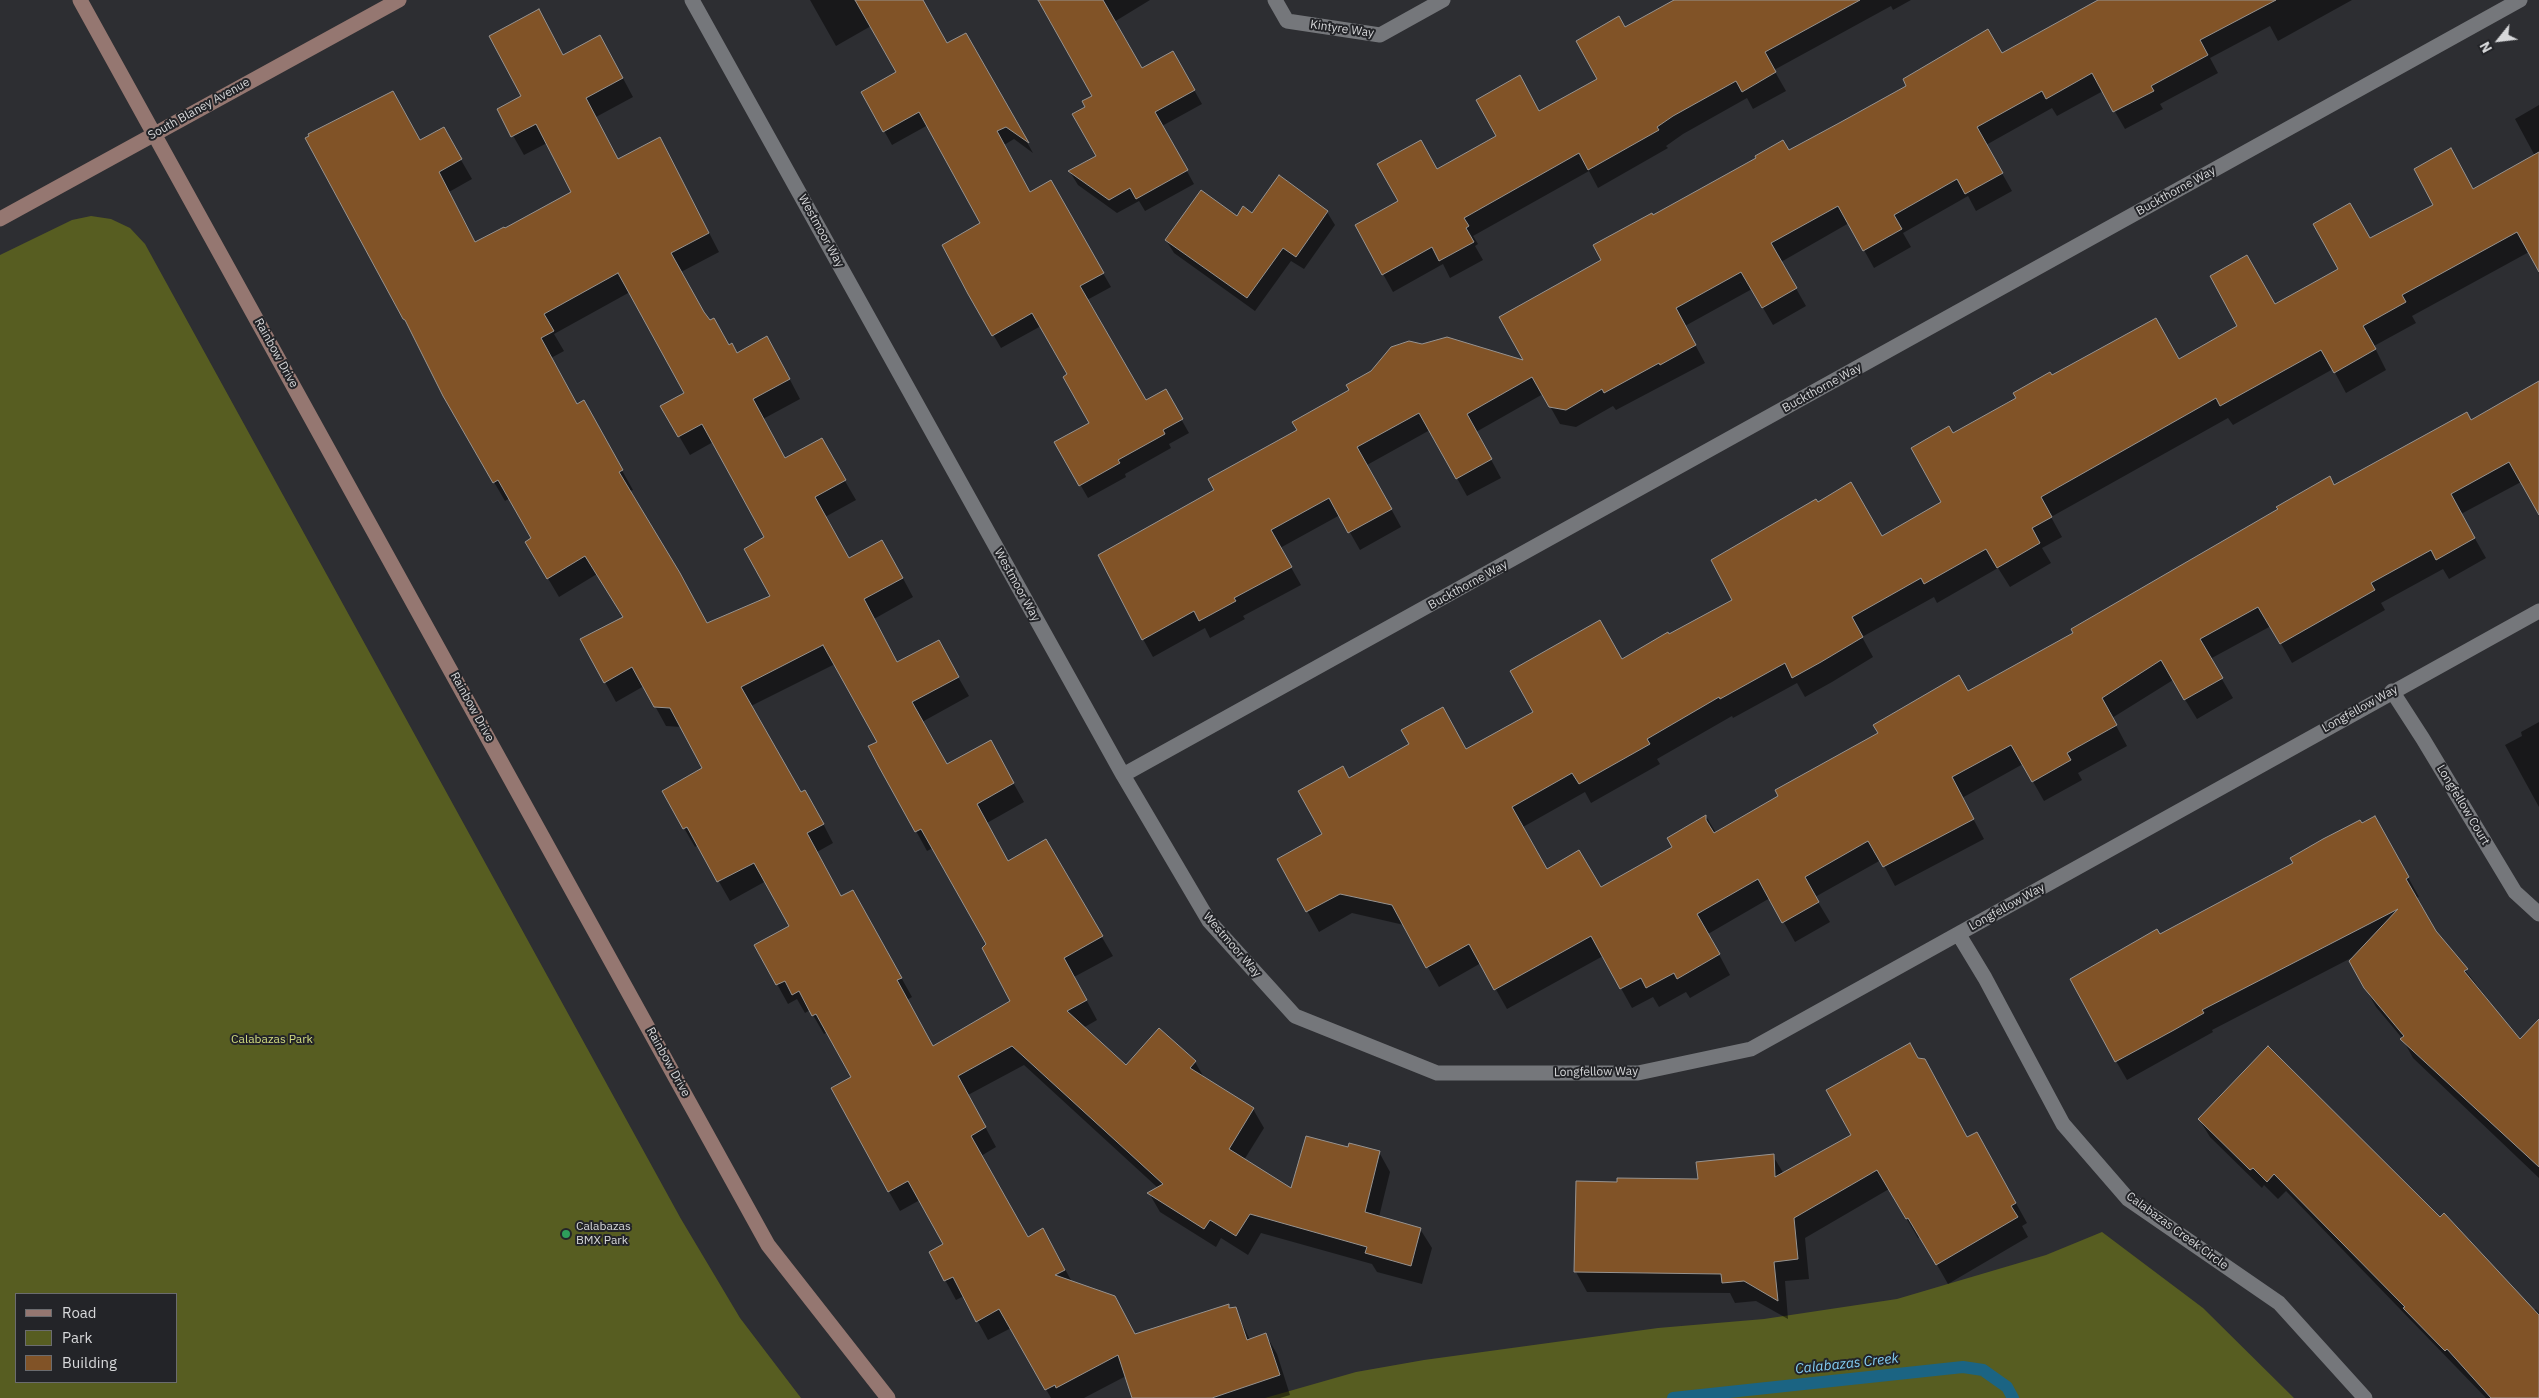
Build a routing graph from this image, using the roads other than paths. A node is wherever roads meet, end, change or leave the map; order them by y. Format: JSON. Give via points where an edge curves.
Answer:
{"nodes":[{"id":1,"x":80,"y":0,"type":"edge"},
{"id":2,"x":399,"y":0,"type":"edge"},
{"id":3,"x":692,"y":0,"type":"edge"},
{"id":4,"x":1275,"y":0,"type":"edge"},
{"id":5,"x":1443,"y":0,"type":"edge"},
{"id":6,"x":2520,"y":0,"type":"edge"},
{"id":7,"x":155,"y":133,"type":"junction"},
{"id":8,"x":0,"y":219,"type":"edge"},
{"id":9,"x":2539,"y":611,"type":"edge"},
{"id":10,"x":2392,"y":691,"type":"junction"},
{"id":11,"x":1123,"y":775,"type":"junction"},
{"id":12,"x":2539,"y":914,"type":"edge"},
{"id":13,"x":1959,"y":935,"type":"junction"},
{"id":14,"x":1438,"y":1073,"type":"joint"},
{"id":15,"x":888,"y":1398,"type":"edge"},
{"id":16,"x":2365,"y":1398,"type":"edge"}],
"edges":[{"from":1,"to":7,"type":"street","name":"Rainbow Drive"},
{"from":2,"to":7,"type":"street","name":"South Blaney Avenue"},
{"from":3,"to":11,"type":"street","name":"Westmoor Way"},
{"from":4,"to":5,"type":"street","name":"Kintyre Way","via":[[1287,21],[1380,35]]},
{"from":6,"to":11,"type":"street","name":"Buckthorne Way"},
{"from":7,"to":8,"type":"street","name":"South Blaney Avenue"},
{"from":7,"to":15,"type":"street","name":"Rainbow Drive","via":[[768,1245]]},
{"from":9,"to":10,"type":"street","name":"Longfellow Way"},
{"from":10,"to":12,"type":"street","name":"Longfellow Court","via":[[2514,892]]},
{"from":10,"to":13,"type":"street","name":"Longfellow Way"},
{"from":11,"to":14,"type":"street","name":"Westmoor Way","via":[[1208,921],[1296,1016]]},
{"from":13,"to":14,"type":"street","name":"Longfellow Way","via":[[1750,1050],[1638,1073]]},
{"from":13,"to":16,"type":"street","name":"Calabazas Creek Circle","via":[[2063,1124],[2128,1199],[2279,1303]]}]}
